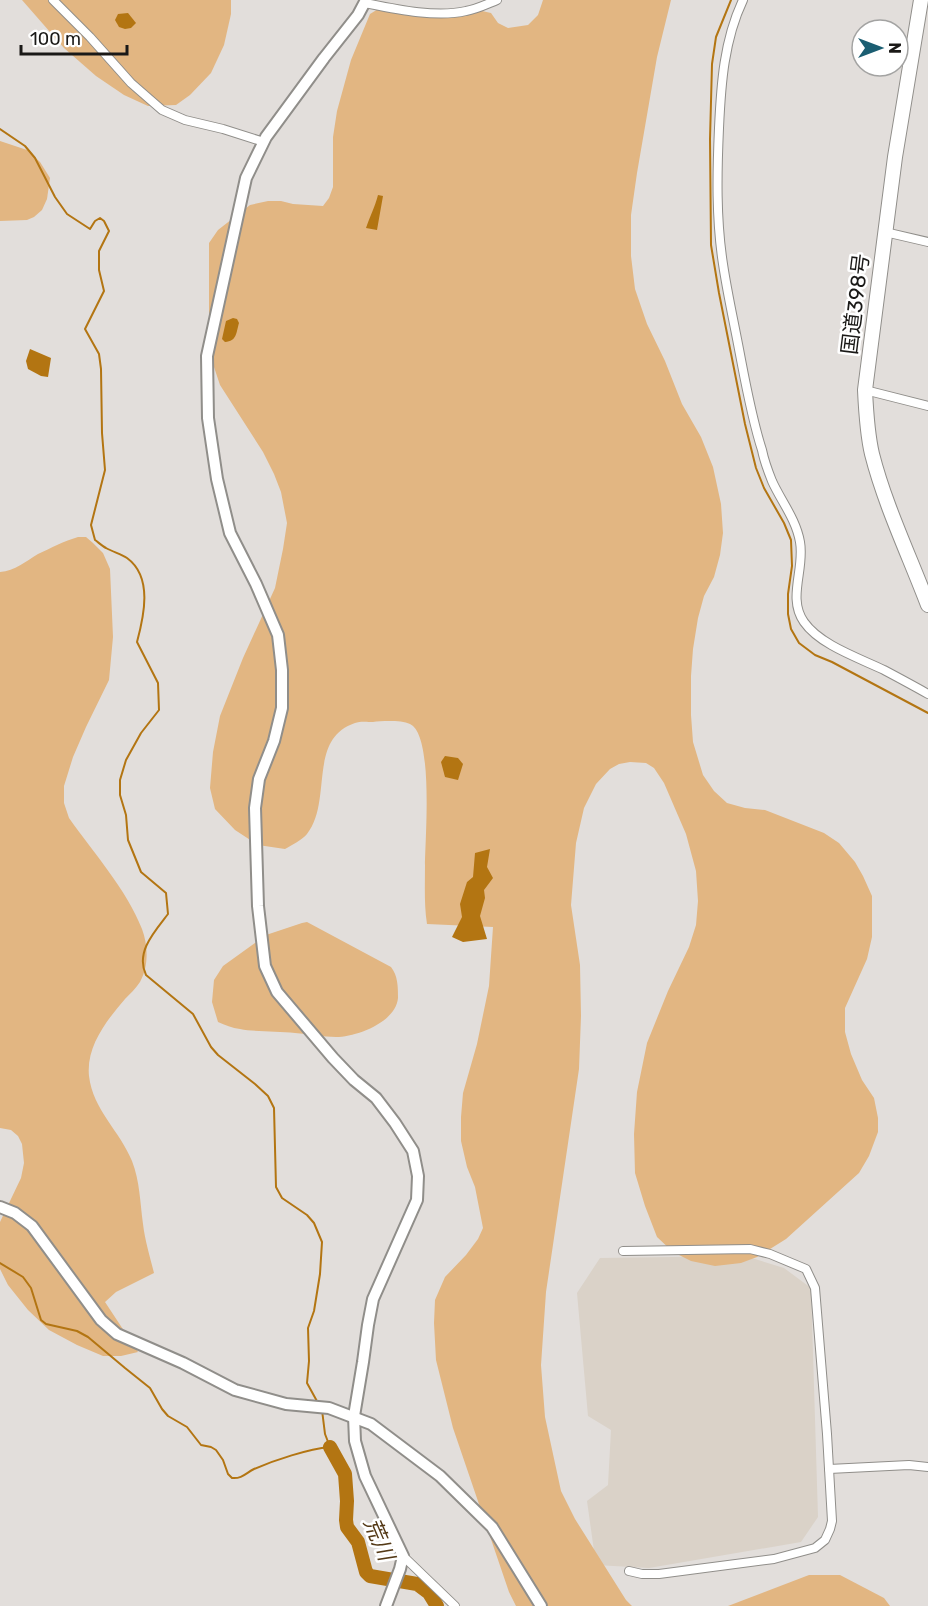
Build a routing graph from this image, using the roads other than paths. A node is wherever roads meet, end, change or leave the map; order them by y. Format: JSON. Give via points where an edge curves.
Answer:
{"nodes":[{"id":1,"x":53,"y":0,"type":"edge"},
{"id":2,"x":497,"y":0,"type":"edge"},
{"id":3,"x":743,"y":0,"type":"edge"},
{"id":4,"x":921,"y":0,"type":"edge"},
{"id":5,"x":365,"y":1,"type":"edge"},
{"id":6,"x":264,"y":142,"type":"junction"},
{"id":7,"x":885,"y":232,"type":"junction"},
{"id":8,"x":928,"y":242,"type":"edge"},
{"id":9,"x":865,"y":390,"type":"junction"},
{"id":10,"x":928,"y":406,"type":"edge"},
{"id":11,"x":928,"y":605,"type":"edge"},
{"id":12,"x":928,"y":694,"type":"edge"},
{"id":13,"x":0,"y":1207,"type":"edge"},
{"id":14,"x":623,"y":1251,"type":"dead end"},
{"id":15,"x":354,"y":1416,"type":"junction"},
{"id":16,"x":928,"y":1467,"type":"edge"},
{"id":17,"x":829,"y":1469,"type":"junction"},
{"id":18,"x":403,"y":1556,"type":"junction"},
{"id":19,"x":629,"y":1571,"type":"dead end"},
{"id":20,"x":388,"y":1601,"type":"edge"},
{"id":21,"x":455,"y":1606,"type":"edge"},
{"id":22,"x":540,"y":1606,"type":"edge"}],
"edges":[{"from":1,"to":6,"type":"street","via":[[131,83],[162,110]]},
{"from":2,"to":5,"type":"street","via":[[448,13],[406,11]]},
{"from":3,"to":12,"type":"street","via":[[732,25],[720,99],[718,217],[748,397],[772,480],[792,517],[800,543],[797,609],[818,637]]},
{"from":4,"to":7,"type":"highway","name":"国道398号"},
{"from":5,"to":6,"type":"street"},
{"from":6,"to":15,"type":"street","via":[[246,178],[207,356],[208,418],[230,533],[278,635],[282,670],[282,708],[259,779],[255,807],[258,906],[265,966],[277,992],[395,1123],[413,1151],[418,1176],[417,1200],[373,1299]]},
{"from":7,"to":8,"type":"street"},
{"from":7,"to":9,"type":"highway","name":"国道398号"},
{"from":9,"to":10,"type":"street"},
{"from":9,"to":11,"type":"highway","name":"国道398号","via":[[866,418],[882,487],[921,575]]},
{"from":13,"to":15,"type":"street","via":[[32,1226],[101,1320],[117,1334],[235,1390]]},
{"from":14,"to":17,"type":"street","via":[[750,1249],[806,1269],[815,1288],[819,1315]]},
{"from":15,"to":18,"type":"street","via":[[355,1442],[364,1476]]},
{"from":15,"to":22,"type":"street","via":[[371,1424],[440,1476],[492,1527]]},
{"from":16,"to":17,"type":"street"},
{"from":17,"to":19,"type":"street","via":[[832,1521],[825,1540],[815,1548],[774,1559],[659,1574]]},
{"from":18,"to":20,"type":"street"},
{"from":18,"to":21,"type":"street"}]}
